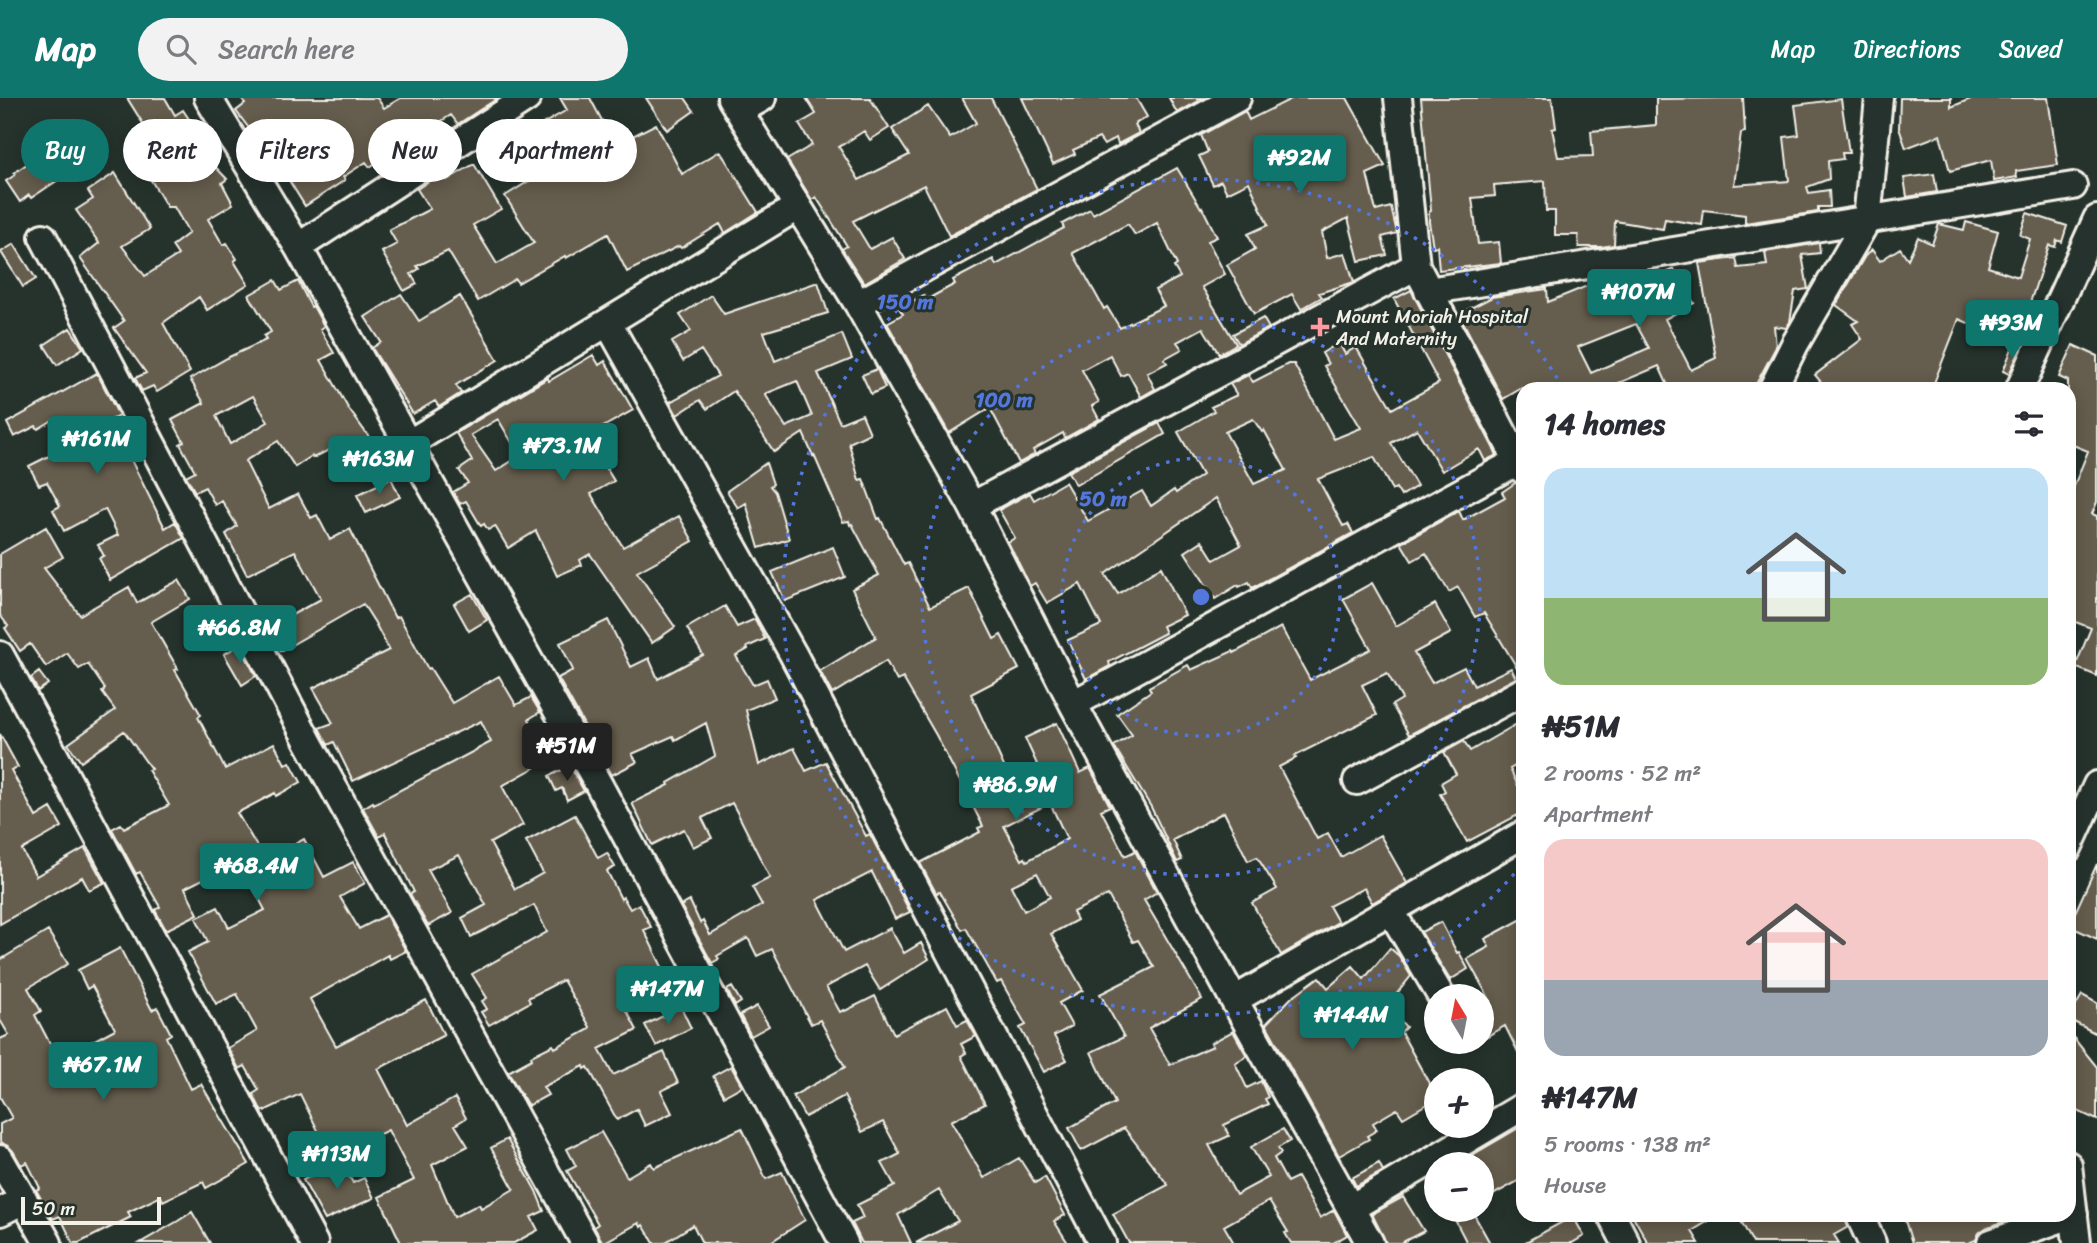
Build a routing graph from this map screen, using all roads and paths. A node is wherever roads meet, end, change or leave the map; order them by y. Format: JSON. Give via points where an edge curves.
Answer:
{"nodes":[{"id":1,"x":208,"y":98,"type":"edge"},
{"id":2,"x":527,"y":98,"type":"edge"},
{"id":3,"x":762,"y":98,"type":"edge"},
{"id":4,"x":1237,"y":98,"type":"edge"},
{"id":5,"x":1398,"y":98,"type":"edge"},
{"id":6,"x":1879,"y":98,"type":"edge"},
{"id":7,"x":735,"y":105,"type":"edge"},
{"id":8,"x":2073,"y":186,"type":"dead end"},
{"id":9,"x":797,"y":206,"type":"junction"},
{"id":10,"x":2097,"y":219,"type":"edge"},
{"id":11,"x":1867,"y":220,"type":"junction"},
{"id":12,"x":43,"y":237,"type":"dead end"},
{"id":13,"x":298,"y":247,"type":"junction"},
{"id":14,"x":1416,"y":266,"type":"junction"},
{"id":15,"x":1427,"y":291,"type":"junction"},
{"id":16,"x":858,"y":304,"type":"junction"},
{"id":17,"x":608,"y":323,"type":"junction"},
{"id":18,"x":1776,"y":382,"type":"edge"},
{"id":19,"x":2023,"y":382,"type":"edge"},
{"id":20,"x":408,"y":443,"type":"junction"},
{"id":21,"x":1516,"y":458,"type":"edge"},
{"id":22,"x":1516,"y":467,"type":"edge"},
{"id":23,"x":972,"y":506,"type":"junction"},
{"id":24,"x":0,"y":655,"type":"edge"},
{"id":25,"x":1516,"y":695,"type":"edge"},
{"id":26,"x":1073,"y":704,"type":"junction"},
{"id":27,"x":1357,"y":781,"type":"dead end"},
{"id":28,"x":2097,"y":785,"type":"edge"},
{"id":29,"x":2076,"y":831,"type":"edge"},
{"id":30,"x":1516,"y":838,"type":"edge"},
{"id":31,"x":1391,"y":911,"type":"junction"},
{"id":32,"x":1434,"y":984,"type":"edge"},
{"id":33,"x":1234,"y":1000,"type":"junction"},
{"id":34,"x":1516,"y":1111,"type":"edge"},
{"id":35,"x":0,"y":1159,"type":"edge"},
{"id":36,"x":24,"y":1200,"type":"junction"},
{"id":37,"x":1351,"y":1208,"type":"junction"},
{"id":38,"x":0,"y":1212,"type":"edge"},
{"id":39,"x":1615,"y":1222,"type":"edge"},
{"id":40,"x":1863,"y":1222,"type":"edge"},
{"id":41,"x":2051,"y":1222,"type":"edge"},
{"id":42,"x":2075,"y":1222,"type":"edge"},
{"id":43,"x":48,"y":1243,"type":"edge"},
{"id":44,"x":314,"y":1243,"type":"edge"},
{"id":45,"x":585,"y":1243,"type":"edge"},
{"id":46,"x":844,"y":1243,"type":"edge"},
{"id":47,"x":1102,"y":1243,"type":"edge"},
{"id":48,"x":1370,"y":1243,"type":"edge"},
{"id":49,"x":1626,"y":1243,"type":"edge"},
{"id":50,"x":1872,"y":1243,"type":"edge"},
{"id":51,"x":1991,"y":1243,"type":"edge"},
{"id":52,"x":2077,"y":1243,"type":"edge"}],
"edges":[{"from":1,"to":13,"type":"street"},
{"from":2,"to":13,"type":"street"},
{"from":3,"to":7,"type":"street"},
{"from":4,"to":16,"type":"street"},
{"from":5,"to":14,"type":"street"},
{"from":6,"to":11,"type":"street"},
{"from":7,"to":9,"type":"street"},
{"from":8,"to":11,"type":"street"},
{"from":9,"to":16,"type":"street"},
{"from":9,"to":17,"type":"street"},
{"from":10,"to":19,"type":"street"},
{"from":11,"to":15,"type":"street"},
{"from":11,"to":18,"type":"street"},
{"from":12,"to":45,"type":"street","via":[[309,743]]},
{"from":13,"to":20,"type":"street"},
{"from":14,"to":15,"type":"street"},
{"from":14,"to":23,"type":"street"},
{"from":15,"to":21,"type":"street"},
{"from":16,"to":23,"type":"street"},
{"from":17,"to":20,"type":"street"},
{"from":17,"to":47,"type":"street","via":[[793,654]]},
{"from":20,"to":46,"type":"street","via":[[600,787]]},
{"from":22,"to":26,"type":"street"},
{"from":23,"to":26,"type":"street"},
{"from":24,"to":44,"type":"street"},
{"from":25,"to":27,"type":"street"},
{"from":26,"to":33,"type":"street"},
{"from":28,"to":29,"type":"street"},
{"from":30,"to":31,"type":"street"},
{"from":31,"to":32,"type":"street"},
{"from":31,"to":33,"type":"street"},
{"from":33,"to":37,"type":"street"},
{"from":34,"to":37,"type":"street"},
{"from":35,"to":36,"type":"street"},
{"from":36,"to":38,"type":"street"},
{"from":36,"to":43,"type":"street"},
{"from":37,"to":48,"type":"street"},
{"from":39,"to":49,"type":"street"},
{"from":40,"to":50,"type":"street"},
{"from":41,"to":51,"type":"street"},
{"from":42,"to":52,"type":"street"}]}
